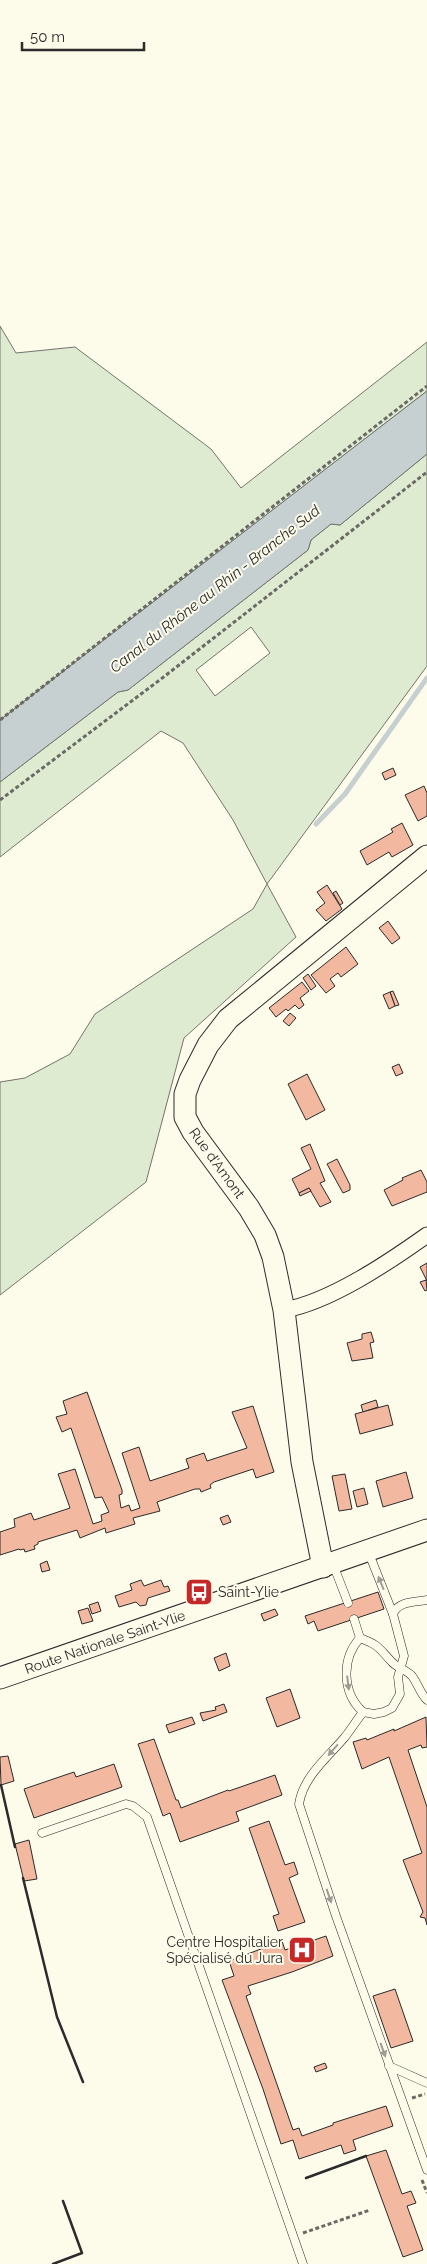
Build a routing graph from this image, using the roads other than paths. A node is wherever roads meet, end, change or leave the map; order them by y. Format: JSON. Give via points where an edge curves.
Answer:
{"nodes":[{"id":1,"x":427,"y":856,"type":"edge"},
{"id":2,"x":427,"y":1235,"type":"edge"},
{"id":3,"x":284,"y":1310,"type":"junction"},
{"id":4,"x":427,"y":1530,"type":"edge"},
{"id":5,"x":368,"y":1551,"type":"junction"},
{"id":6,"x":328,"y":1565,"type":"junction"},
{"id":7,"x":427,"y":1600,"type":"edge"},
{"id":8,"x":348,"y":1603,"type":"dead end"},
{"id":9,"x":393,"y":1614,"type":"junction"},
{"id":10,"x":354,"y":1619,"type":"dead end"},
{"id":11,"x":360,"y":1638,"type":"junction"},
{"id":12,"x":401,"y":1668,"type":"junction"},
{"id":13,"x":0,"y":1678,"type":"edge"},
{"id":14,"x":427,"y":1700,"type":"edge"},
{"id":15,"x":363,"y":1712,"type":"junction"},
{"id":16,"x":42,"y":1833,"type":"dead end"},
{"id":17,"x":390,"y":2066,"type":"junction"},
{"id":18,"x":427,"y":2083,"type":"edge"},
{"id":19,"x":427,"y":2170,"type":"edge"},
{"id":20,"x":303,"y":2264,"type":"edge"}],
"edges":[{"from":1,"to":3,"type":"street","name":"Rue d'Amont","via":[[228,1019],[208,1045],[190,1080],[184,1106],[188,1125],[228,1177],[264,1235],[273,1258]]},
{"from":2,"to":3,"type":"street","via":[[326,1297]]},
{"from":3,"to":6,"type":"street","name":"Rue d'Amont","via":[[302,1462]]},
{"from":4,"to":5,"type":"street","name":"Route Nationale Saint-Ylie"},
{"from":5,"to":6,"type":"street","name":"Route Nationale Saint-Ylie"},
{"from":9,"to":5,"type":"lane","one_way":true},
{"from":6,"to":8,"type":"lane"},
{"from":6,"to":13,"type":"street","name":"Route Nationale Saint-Ylie"},
{"from":7,"to":9,"type":"lane","via":[[398,1606]]},
{"from":9,"to":12,"type":"lane","via":[[404,1656]]},
{"from":10,"to":11,"type":"lane"},
{"from":11,"to":12,"type":"lane","via":[[384,1650],[392,1663]]},
{"from":11,"to":15,"type":"lane","one_way":true,"via":[[349,1657],[347,1682],[350,1695]]},
{"from":12,"to":14,"type":"lane","via":[[412,1676]]},
{"from":12,"to":15,"type":"lane","via":[[398,1677],[400,1694],[392,1708],[374,1714]]},
{"from":15,"to":17,"type":"lane","one_way":true,"via":[[308,1779],[299,1804]]},
{"from":16,"to":20,"type":"lane","via":[[126,1804],[148,1817]]},
{"from":17,"to":18,"type":"lane"},
{"from":17,"to":19,"type":"lane"}]}
